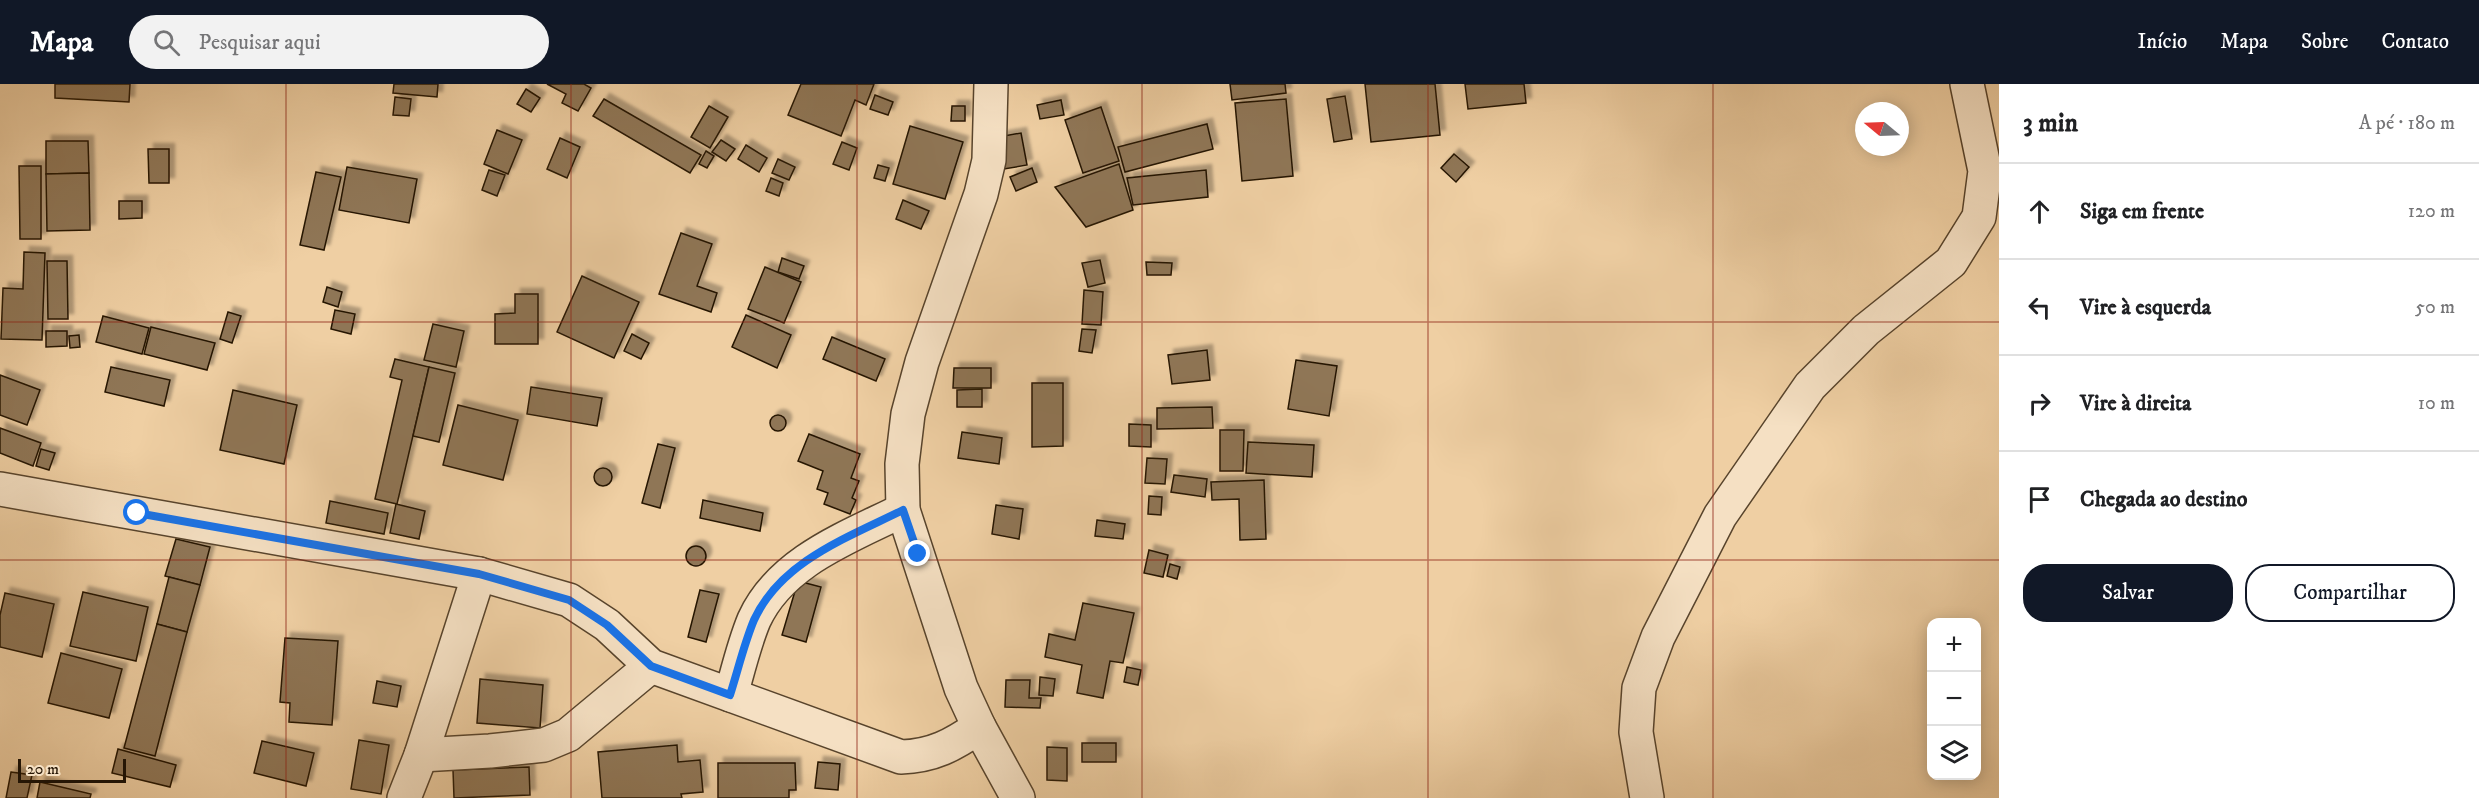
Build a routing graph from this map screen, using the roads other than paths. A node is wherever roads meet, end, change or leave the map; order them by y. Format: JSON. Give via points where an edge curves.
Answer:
{"nodes":[{"id":1,"x":991,"y":84,"type":"edge"},
{"id":2,"x":1967,"y":84,"type":"edge"},
{"id":3,"x":0,"y":489,"type":"edge"},
{"id":4,"x":903,"y":510,"type":"junction"},
{"id":5,"x":479,"y":574,"type":"junction"},
{"id":6,"x":651,"y":666,"type":"junction"},
{"id":7,"x":730,"y":695,"type":"junction"},
{"id":8,"x":979,"y":727,"type":"junction"},
{"id":9,"x":422,"y":755,"type":"junction"},
{"id":10,"x":404,"y":798,"type":"edge"},
{"id":11,"x":1018,"y":798,"type":"edge"},
{"id":12,"x":1647,"y":798,"type":"edge"}],
"edges":[{"from":1,"to":4,"type":"street","via":[[989,160],[981,194],[922,362],[908,414],[902,464]]},
{"from":2,"to":12,"type":"street","via":[[1984,171],[1979,217],[1951,262],[1866,330],[1810,386],[1720,516],[1658,637],[1639,688],[1636,732]]},
{"from":3,"to":5,"type":"street"},
{"from":4,"to":7,"type":"street","via":[[806,561],[778,584],[755,619]]},
{"from":4,"to":8,"type":"street","via":[[961,688]]},
{"from":5,"to":6,"type":"street","via":[[569,600],[607,625]]},
{"from":5,"to":9,"type":"street"},
{"from":6,"to":7,"type":"street"},
{"from":6,"to":9,"type":"street","via":[[568,735],[544,745]]},
{"from":7,"to":8,"type":"street","via":[[901,757],[922,757],[947,749]]},
{"from":8,"to":11,"type":"street"},
{"from":9,"to":10,"type":"street"}]}
